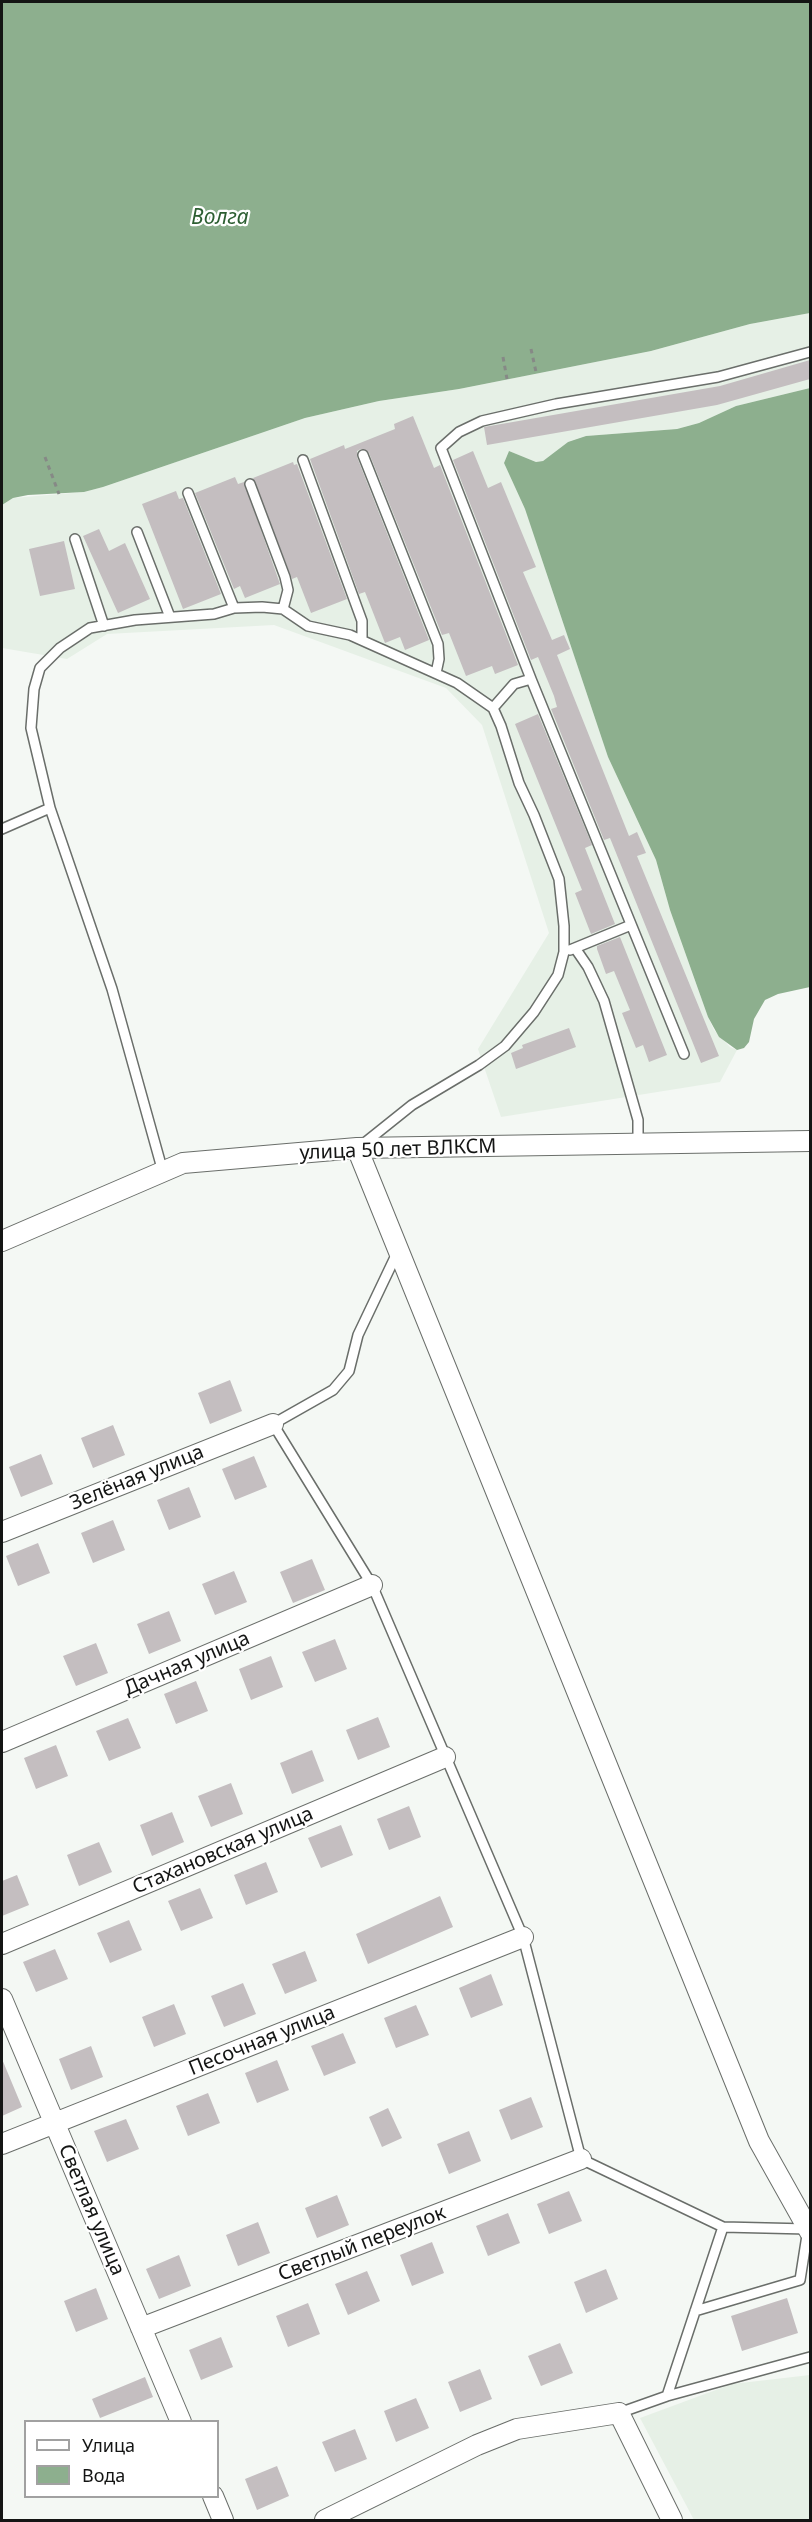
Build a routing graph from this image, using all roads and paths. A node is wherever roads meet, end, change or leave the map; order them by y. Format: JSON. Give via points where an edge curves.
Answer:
{"nodes":[{"id":1,"x":531,"y":349,"type":"dead end"},
{"id":2,"x":810,"y":352,"type":"edge"},
{"id":3,"x":503,"y":357,"type":"dead end"},
{"id":4,"x":536,"y":372,"type":"dead end"},
{"id":5,"x":507,"y":379,"type":"dead end"},
{"id":6,"x":363,"y":455,"type":"dead end"},
{"id":7,"x":45,"y":457,"type":"dead end"},
{"id":8,"x":303,"y":460,"type":"dead end"},
{"id":9,"x":250,"y":484,"type":"dead end"},
{"id":10,"x":188,"y":493,"type":"dead end"},
{"id":11,"x":59,"y":494,"type":"dead end"},
{"id":12,"x":137,"y":532,"type":"dead end"},
{"id":13,"x":75,"y":539,"type":"dead end"},
{"id":14,"x":234,"y":608,"type":"junction"},
{"id":15,"x":284,"y":609,"type":"junction"},
{"id":16,"x":170,"y":617,"type":"junction"},
{"id":17,"x":104,"y":626,"type":"junction"},
{"id":18,"x":362,"y":640,"type":"junction"},
{"id":19,"x":436,"y":673,"type":"junction"},
{"id":20,"x":531,"y":679,"type":"junction"},
{"id":21,"x":493,"y":708,"type":"junction"},
{"id":22,"x":50,"y":808,"type":"junction"},
{"id":23,"x":2,"y":829,"type":"edge"},
{"id":24,"x":631,"y":925,"type":"junction"},
{"id":25,"x":575,"y":948,"type":"junction"},
{"id":26,"x":564,"y":952,"type":"junction"},
{"id":27,"x":684,"y":1054,"type":"dead end"},
{"id":28,"x":810,"y":1141,"type":"edge"},
{"id":29,"x":638,"y":1144,"type":"junction"},
{"id":30,"x":357,"y":1148,"type":"junction"},
{"id":31,"x":163,"y":1172,"type":"junction"},
{"id":32,"x":2,"y":1241,"type":"edge"},
{"id":33,"x":399,"y":1249,"type":"junction"},
{"id":34,"x":273,"y":1424,"type":"junction"},
{"id":35,"x":2,"y":1532,"type":"edge"},
{"id":36,"x":372,"y":1585,"type":"junction"},
{"id":37,"x":2,"y":1742,"type":"edge"},
{"id":38,"x":445,"y":1757,"type":"junction"},
{"id":39,"x":523,"y":1937,"type":"junction"},
{"id":40,"x":2,"y":1944,"type":"edge"},
{"id":41,"x":2,"y":1999,"type":"edge"},
{"id":42,"x":54,"y":2123,"type":"junction"},
{"id":43,"x":2,"y":2144,"type":"edge"},
{"id":44,"x":581,"y":2159,"type":"junction"},
{"id":45,"x":723,"y":2227,"type":"junction"},
{"id":46,"x":809,"y":2231,"type":"edge"},
{"id":47,"x":695,"y":2311,"type":"junction"},
{"id":48,"x":141,"y":2328,"type":"junction"},
{"id":49,"x":810,"y":2357,"type":"edge"},
{"id":50,"x":667,"y":2396,"type":"junction"},
{"id":51,"x":619,"y":2413,"type":"junction"},
{"id":52,"x":181,"y":2420,"type":"edge"},
{"id":53,"x":214,"y":2498,"type":"edge"},
{"id":54,"x":223,"y":2520,"type":"edge"},
{"id":55,"x":325,"y":2520,"type":"edge"},
{"id":56,"x":672,"y":2520,"type":"edge"}],
"edges":[{"from":1,"to":4,"type":"path"},
{"from":2,"to":20,"type":"lane","via":[[718,377],[555,404],[482,421],[459,432],[441,448]]},
{"from":3,"to":5,"type":"path"},
{"from":6,"to":19,"type":"lane","via":[[438,644]]},
{"from":7,"to":11,"type":"path"},
{"from":8,"to":18,"type":"lane","via":[[362,621]]},
{"from":9,"to":15,"type":"lane","via":[[285,577],[288,590]]},
{"from":10,"to":14,"type":"lane"},
{"from":12,"to":16,"type":"lane"},
{"from":13,"to":17,"type":"lane"},
{"from":14,"to":15,"type":"lane"},
{"from":14,"to":16,"type":"lane","via":[[214,614]]},
{"from":15,"to":18,"type":"lane","via":[[308,626]]},
{"from":16,"to":17,"type":"lane"},
{"from":17,"to":22,"type":"lane","via":[[90,628],[60,648],[40,668],[34,689],[32,728]]},
{"from":18,"to":19,"type":"lane"},
{"from":19,"to":21,"type":"lane"},
{"from":20,"to":21,"type":"lane","via":[[514,684]]},
{"from":20,"to":24,"type":"lane"},
{"from":21,"to":26,"type":"lane","via":[[559,879]]},
{"from":22,"to":23,"type":"lane"},
{"from":22,"to":31,"type":"lane","via":[[112,989]]},
{"from":24,"to":25,"type":"lane"},
{"from":24,"to":27,"type":"lane"},
{"from":25,"to":26,"type":"lane"},
{"from":25,"to":29,"type":"lane","via":[[604,1001],[638,1120]]},
{"from":26,"to":30,"type":"lane","via":[[558,975],[505,1046],[412,1105]]},
{"from":28,"to":29,"type":"street","name":"улица 50 лет ВЛКСМ"},
{"from":29,"to":30,"type":"street","name":"улица 50 лет ВЛКСМ"},
{"from":30,"to":31,"type":"street","name":"улица 50 лет ВЛКСМ","via":[[183,1163]]},
{"from":30,"to":33,"type":"street"},
{"from":31,"to":32,"type":"street","name":"улица 50 лет ВЛКСМ"},
{"from":33,"to":34,"type":"lane","via":[[358,1335],[349,1371],[333,1390]]},
{"from":33,"to":46,"type":"street","via":[[759,2141]]},
{"from":34,"to":35,"type":"street","name":"Зелёная улица"},
{"from":34,"to":36,"type":"lane"},
{"from":36,"to":37,"type":"street","name":"Дачная улица"},
{"from":36,"to":38,"type":"lane"},
{"from":38,"to":39,"type":"lane"},
{"from":38,"to":40,"type":"street","name":"Стахановская улица"},
{"from":39,"to":42,"type":"street","name":"Песочная улица"},
{"from":39,"to":44,"type":"lane"},
{"from":41,"to":42,"type":"street","name":"Светлая улица"},
{"from":42,"to":43,"type":"street","name":"Песочная улица"},
{"from":42,"to":48,"type":"street","name":"Светлая улица"},
{"from":44,"to":45,"type":"lane"},
{"from":44,"to":48,"type":"street","name":"Светлый переулок"},
{"from":45,"to":46,"type":"lane"},
{"from":45,"to":47,"type":"lane"},
{"from":46,"to":47,"type":"lane","via":[[800,2280]]},
{"from":47,"to":50,"type":"lane"},
{"from":48,"to":52,"type":"street","name":"Светлая улица"},
{"from":49,"to":50,"type":"lane"},
{"from":50,"to":51,"type":"lane"},
{"from":51,"to":55,"type":"street","via":[[517,2429]]},
{"from":51,"to":56,"type":"street"},
{"from":53,"to":54,"type":"street"}]}
